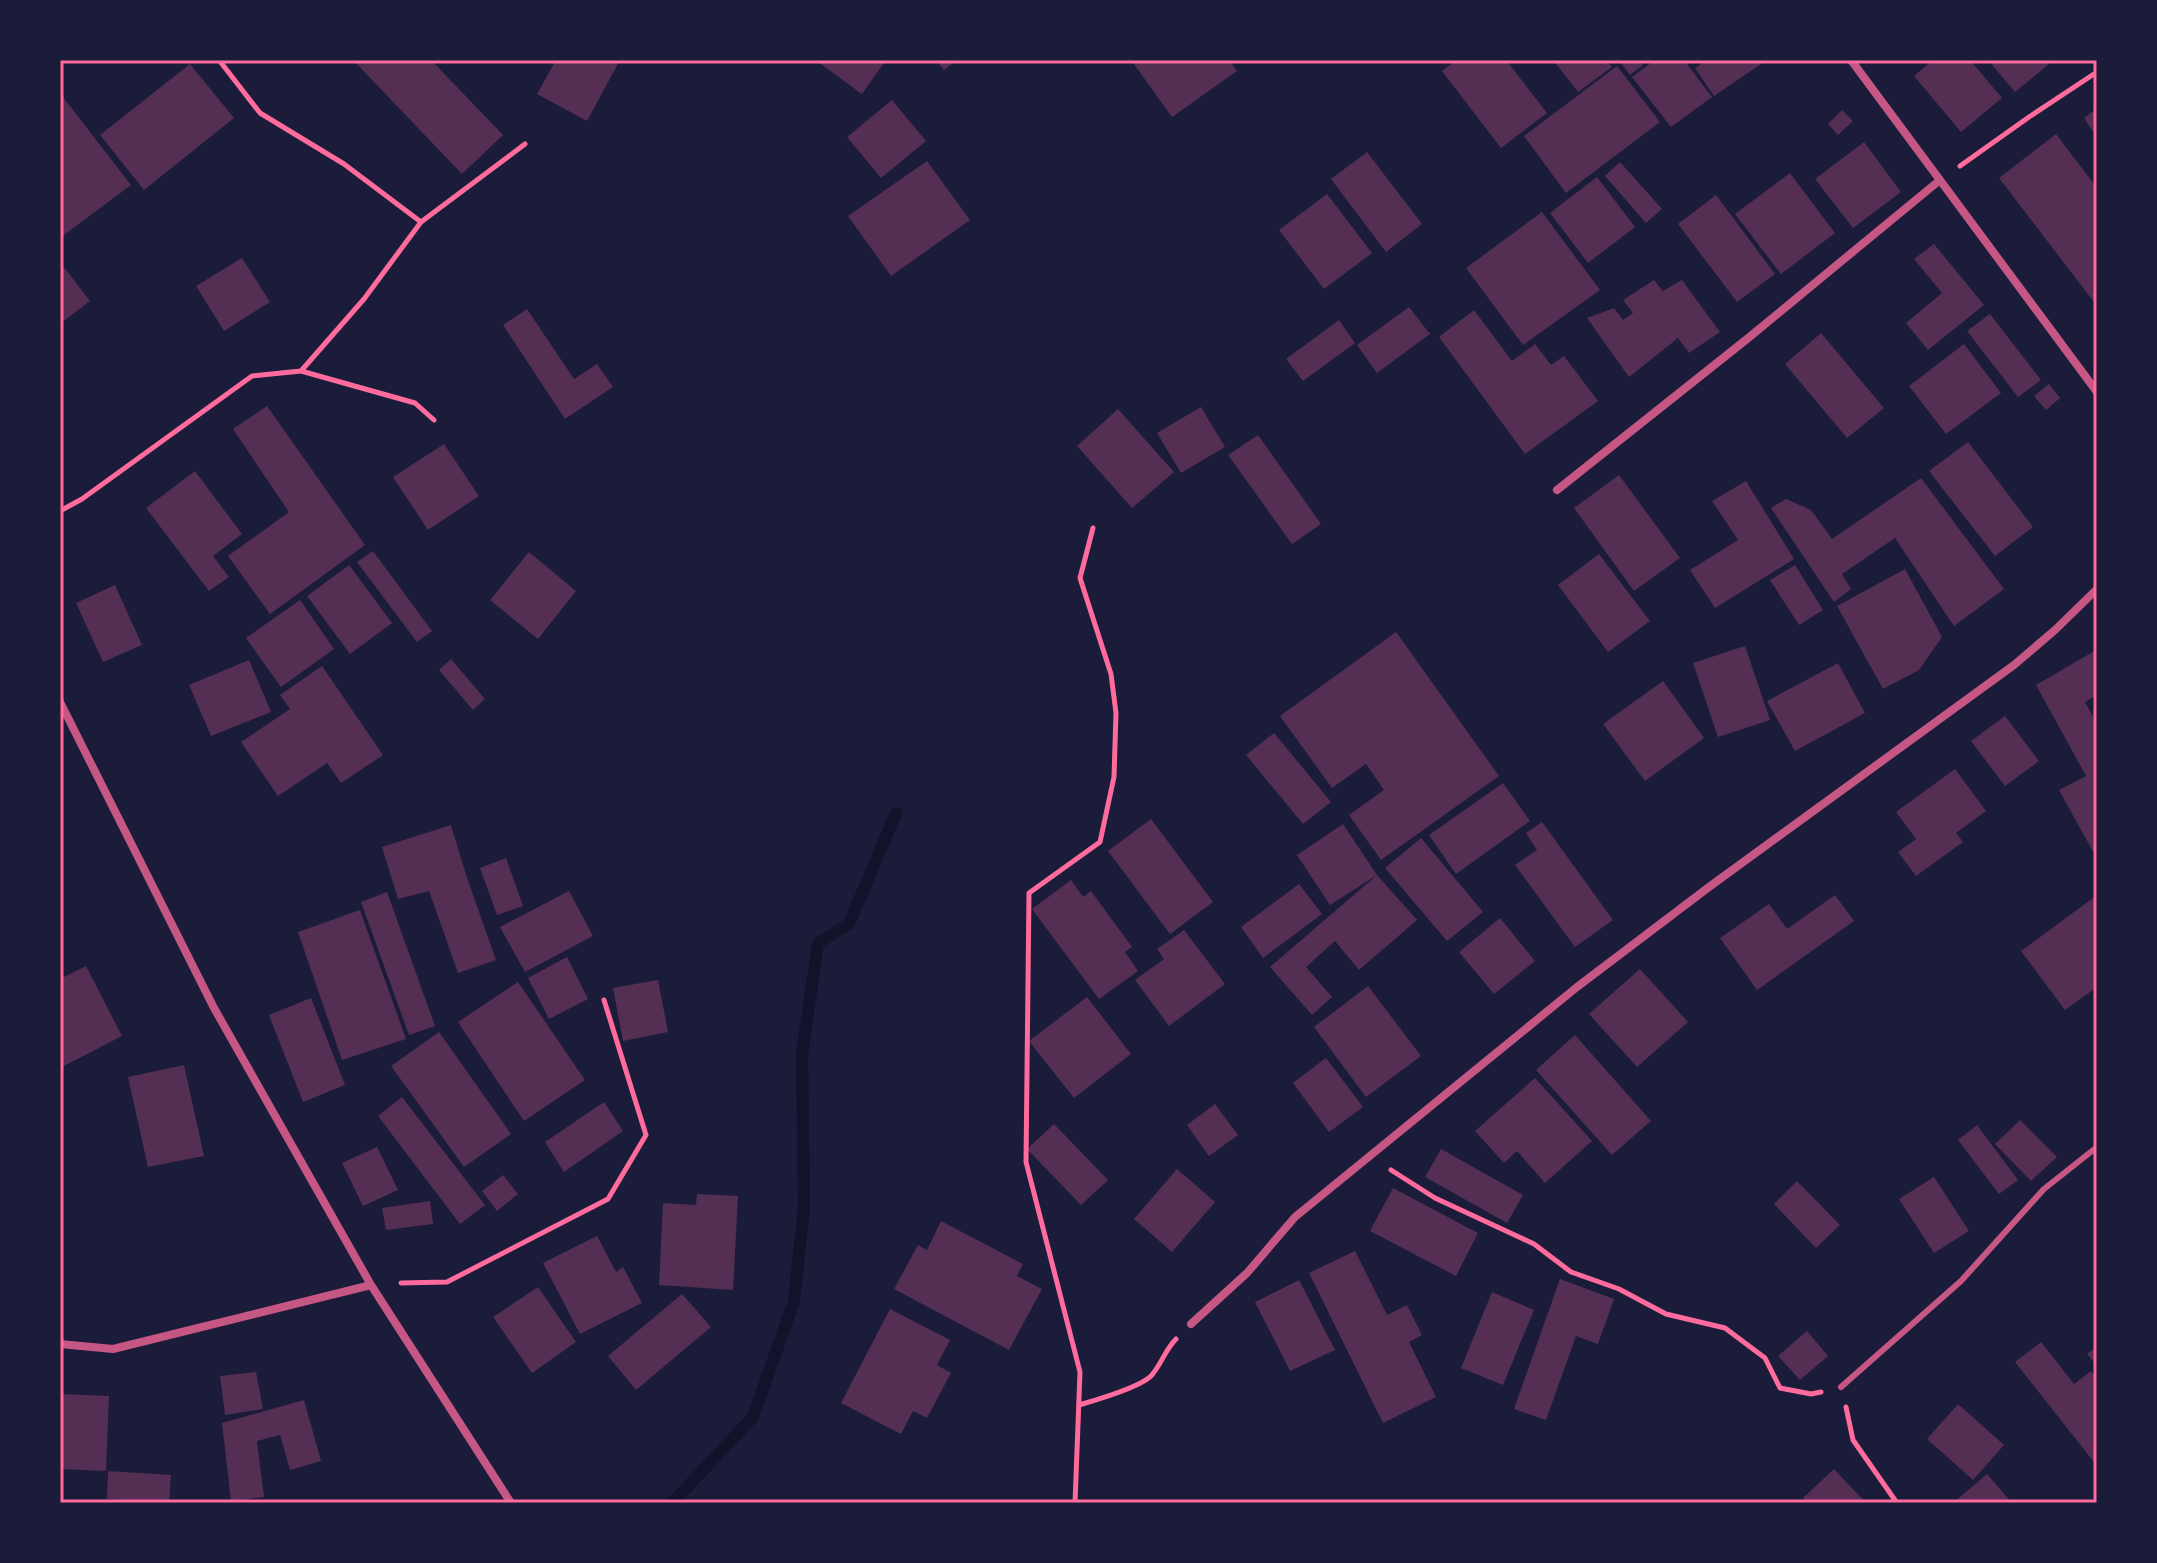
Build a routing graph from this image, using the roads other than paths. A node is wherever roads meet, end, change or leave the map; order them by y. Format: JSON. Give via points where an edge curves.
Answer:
{"nodes":[{"id":1,"x":1851,"y":60,"type":"edge"},
{"id":2,"x":1940,"y":180,"type":"junction"},
{"id":3,"x":2097,"y":392,"type":"edge"},
{"id":4,"x":1557,"y":490,"type":"dead end"},
{"id":5,"x":2097,"y":589,"type":"edge"},
{"id":6,"x":60,"y":702,"type":"edge"},
{"id":7,"x":2097,"y":1147,"type":"edge"},
{"id":8,"x":371,"y":1285,"type":"junction"},
{"id":9,"x":1191,"y":1324,"type":"road end"},
{"id":10,"x":60,"y":1344,"type":"edge"},
{"id":11,"x":1841,"y":1387,"type":"road end"},
{"id":12,"x":511,"y":1503,"type":"edge"}],
"edges":[{"from":1,"to":2,"type":"street"},
{"from":2,"to":3,"type":"street"},
{"from":2,"to":4,"type":"street"},
{"from":5,"to":9,"type":"street","via":[[2014,665],[1577,987],[1295,1217],[1247,1273]]},
{"from":6,"to":8,"type":"street","via":[[214,1008]]},
{"from":7,"to":11,"type":"lane","via":[[2044,1189],[1961,1281]]},
{"from":8,"to":10,"type":"street","via":[[113,1349]]},
{"from":8,"to":12,"type":"street"}]}
